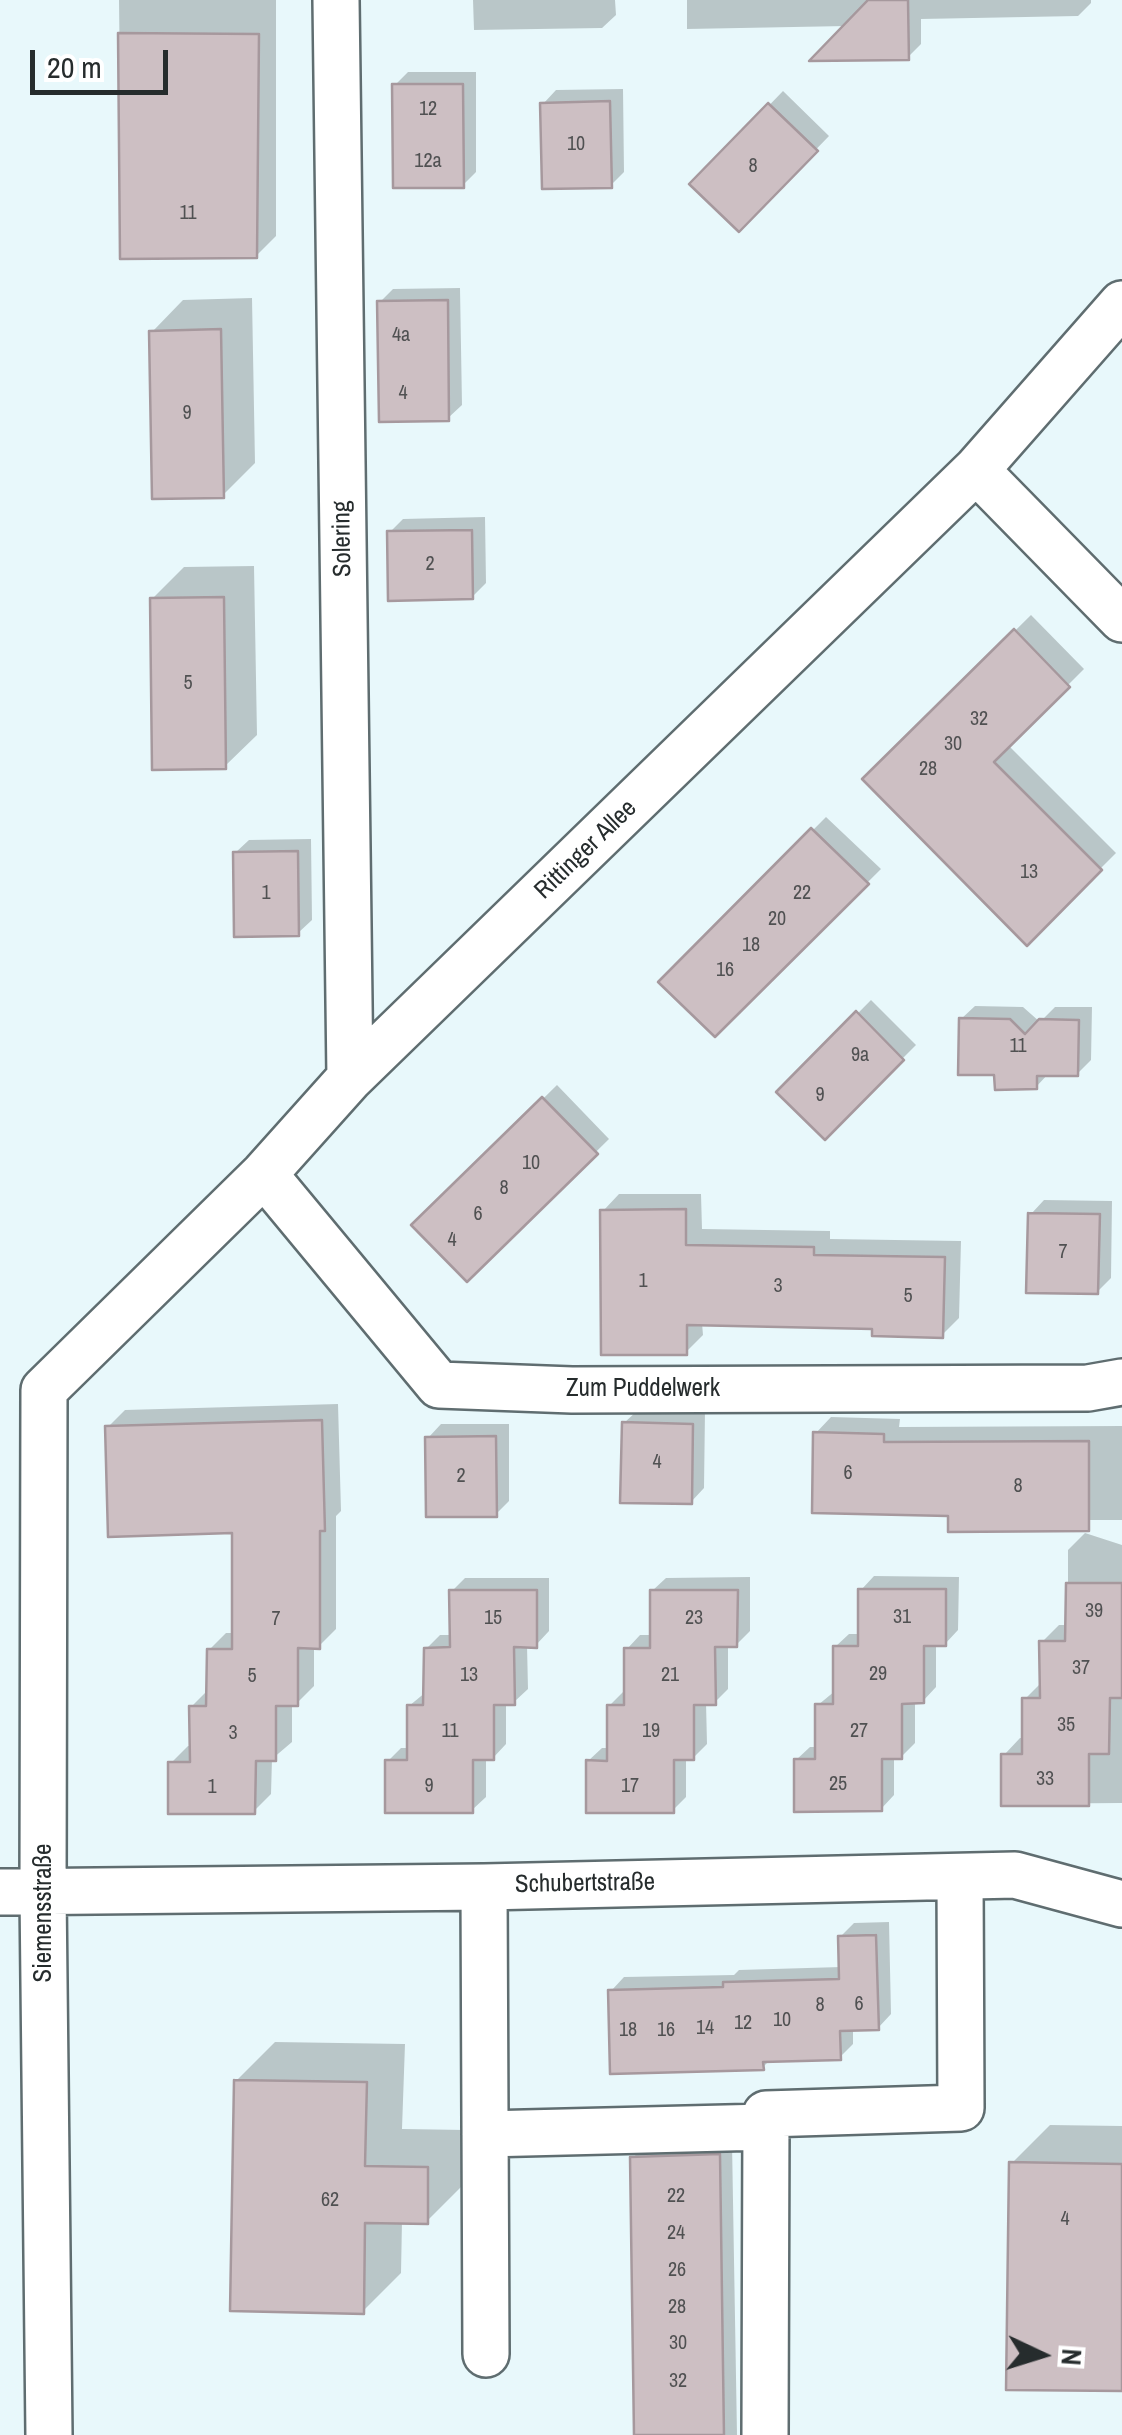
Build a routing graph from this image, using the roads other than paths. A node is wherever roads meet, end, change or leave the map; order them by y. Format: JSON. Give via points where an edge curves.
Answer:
{"nodes":[{"id":1,"x":336,"y":0,"type":"edge"},
{"id":2,"x":1122,"y":304,"type":"edge"},
{"id":3,"x":976,"y":470,"type":"junction"},
{"id":4,"x":1122,"y":619,"type":"edge"},
{"id":5,"x":350,"y":1078,"type":"junction"},
{"id":6,"x":264,"y":1174,"type":"junction"},
{"id":7,"x":1122,"y":1382,"type":"edge"},
{"id":8,"x":44,"y":1390,"type":"joint"},
{"id":9,"x":960,"y":1876,"type":"junction"},
{"id":10,"x":484,"y":1886,"type":"junction"},
{"id":11,"x":22,"y":1892,"type":"edge"},
{"id":12,"x":1122,"y":1904,"type":"edge"},
{"id":13,"x":766,"y":2127,"type":"junction"},
{"id":14,"x":485,"y":2134,"type":"junction"},
{"id":15,"x":486,"y":2354,"type":"dead end"},
{"id":16,"x":50,"y":2435,"type":"edge"},
{"id":17,"x":764,"y":2435,"type":"edge"}],
"edges":[{"from":1,"to":5,"type":"street","name":"Solering"},
{"from":2,"to":3,"type":"street","name":"Rittinger Allee"},
{"from":3,"to":4,"type":"street"},
{"from":3,"to":5,"type":"street","name":"Rittinger Allee"},
{"from":5,"to":6,"type":"street","name":"Rittinger Allee"},
{"from":6,"to":7,"type":"street","name":"Zum Puddelwerk","via":[[439,1385],[1088,1388]]},
{"from":6,"to":8,"type":"street","name":"Rittinger Allee"},
{"from":8,"to":11,"type":"street","name":"Siemensstraße"},
{"from":9,"to":10,"type":"street","name":"Schubertstraße"},
{"from":9,"to":12,"type":"street","name":"Schubertstraße","via":[[1015,1875]]},
{"from":9,"to":13,"type":"street","via":[[961,2108],[766,2114]]},
{"from":10,"to":11,"type":"street","name":"Schubertstraße"},
{"from":10,"to":14,"type":"street"},
{"from":11,"to":16,"type":"street","name":"Siemensstraße"},
{"from":13,"to":14,"type":"street"},
{"from":13,"to":17,"type":"street"},
{"from":14,"to":15,"type":"street"}]}
